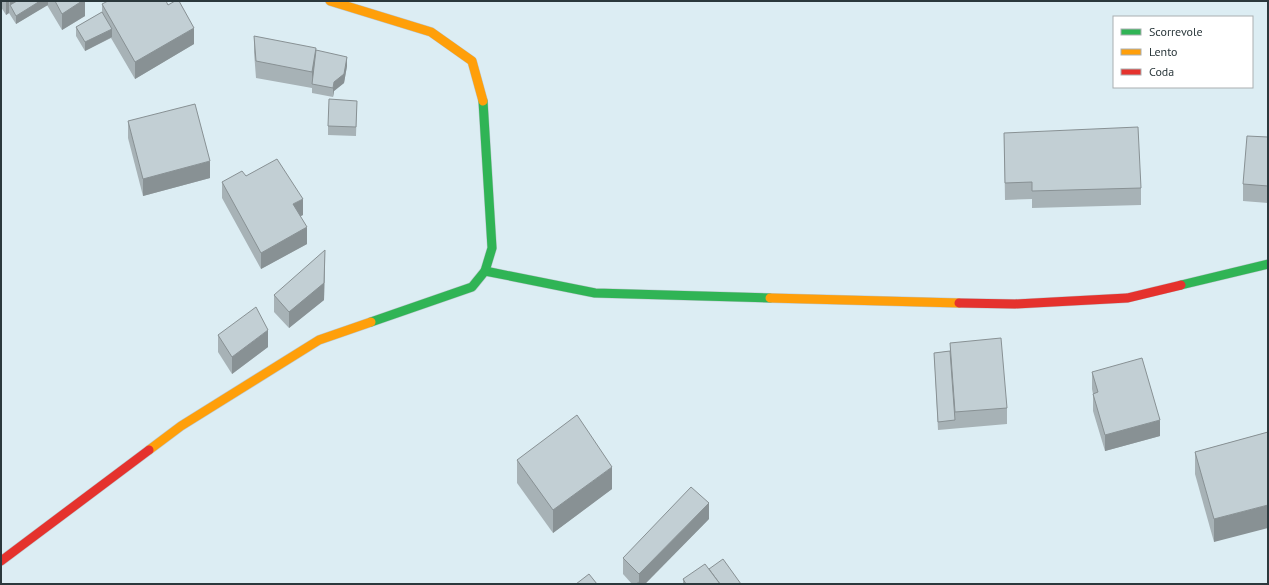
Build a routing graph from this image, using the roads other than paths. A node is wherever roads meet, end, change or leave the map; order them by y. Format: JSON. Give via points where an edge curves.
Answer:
{"nodes":[{"id":1,"x":330,"y":1,"type":"edge"},
{"id":2,"x":1268,"y":264,"type":"edge"},
{"id":3,"x":485,"y":271,"type":"junction"},
{"id":4,"x":1,"y":561,"type":"edge"}],
"edges":[{"from":1,"to":3,"type":"street","via":[[431,32],[472,61],[483,99],[485,130],[492,248]]},
{"from":2,"to":3,"type":"street","via":[[1127,298],[1015,304],[595,293]]},
{"from":3,"to":4,"type":"street","via":[[472,287],[319,340],[181,426]]}]}
